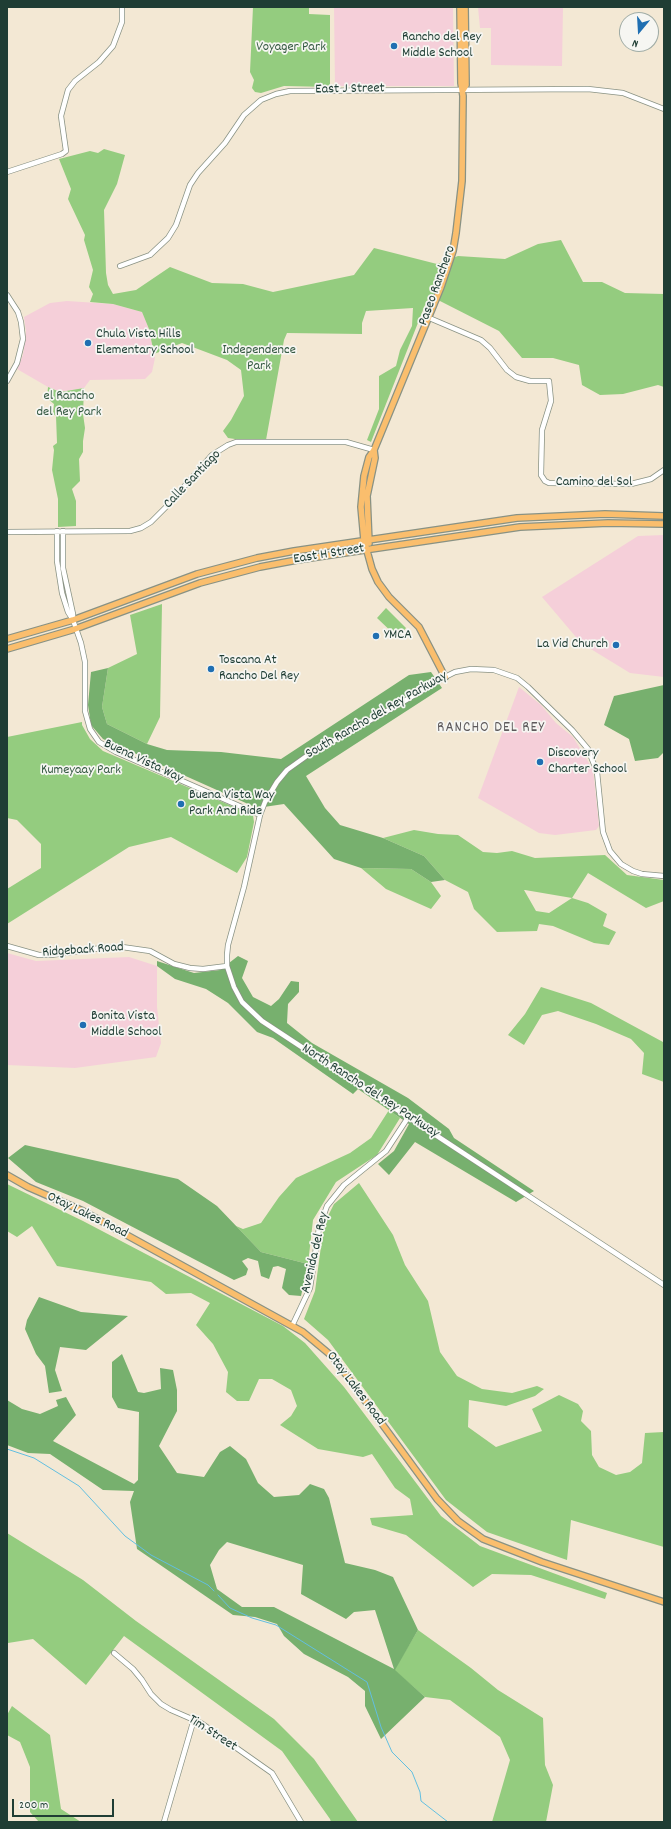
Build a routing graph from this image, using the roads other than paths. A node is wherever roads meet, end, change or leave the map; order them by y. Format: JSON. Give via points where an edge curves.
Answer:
{"nodes":[{"id":1,"x":122,"y":7,"type":"edge"},
{"id":2,"x":460,"y":7,"type":"edge"},
{"id":3,"x":466,"y":7,"type":"edge"},
{"id":4,"x":466,"y":29,"type":"junction"},
{"id":5,"x":460,"y":54,"type":"junction"},
{"id":6,"x":463,"y":90,"type":"junction"},
{"id":7,"x":664,"y":109,"type":"edge"},
{"id":8,"x":7,"y":172,"type":"edge"},
{"id":9,"x":120,"y":266,"type":"dead end"},
{"id":10,"x":7,"y":295,"type":"edge"},
{"id":11,"x":428,"y":317,"type":"junction"},
{"id":12,"x":7,"y":382,"type":"edge"},
{"id":13,"x":374,"y":450,"type":"junction"},
{"id":14,"x":664,"y":470,"type":"edge"},
{"id":15,"x":664,"y":516,"type":"edge"},
{"id":16,"x":664,"y":524,"type":"edge"},
{"id":17,"x":57,"y":531,"type":"junction"},
{"id":18,"x":63,"y":531,"type":"junction"},
{"id":19,"x":7,"y":532,"type":"edge"},
{"id":20,"x":367,"y":540,"type":"junction"},
{"id":21,"x":367,"y":550,"type":"junction"},
{"id":22,"x":73,"y":620,"type":"junction"},
{"id":23,"x":76,"y":629,"type":"junction"},
{"id":24,"x":7,"y":639,"type":"edge"},
{"id":25,"x":7,"y":649,"type":"edge"},
{"id":26,"x":445,"y":677,"type":"junction"},
{"id":27,"x":260,"y":815,"type":"junction"},
{"id":28,"x":664,"y":876,"type":"edge"},
{"id":29,"x":7,"y":946,"type":"edge"},
{"id":30,"x":227,"y":966,"type":"junction"},
{"id":31,"x":409,"y":1116,"type":"junction"},
{"id":32,"x":7,"y":1175,"type":"edge"},
{"id":33,"x":664,"y":1285,"type":"edge"},
{"id":34,"x":292,"y":1324,"type":"junction"},
{"id":35,"x":664,"y":1602,"type":"edge"},
{"id":36,"x":114,"y":1653,"type":"dead end"},
{"id":37,"x":194,"y":1719,"type":"junction"},
{"id":38,"x":164,"y":1822,"type":"edge"},
{"id":39,"x":301,"y":1822,"type":"edge"}],
"edges":[{"from":1,"to":8,"type":"street","via":[[122,22],[113,46],[68,90],[61,116],[66,151]]},
{"from":2,"to":5,"type":"main road","name":"Paseo Ranchero"},
{"from":3,"to":4,"type":"main road","name":"Paseo Ranchero"},
{"from":4,"to":5,"type":"main road","via":[[463,39],[464,50]]},
{"from":4,"to":6,"type":"main road","name":"Paseo Ranchero","via":[[466,85]]},
{"from":5,"to":6,"type":"main road","name":"Paseo Ranchero","via":[[460,83]]},
{"from":6,"to":7,"type":"street","name":"East J Street","via":[[588,89],[623,93]]},
{"from":6,"to":9,"type":"street","name":"East J Street","via":[[290,91],[261,100],[244,115],[225,143],[194,179],[176,225],[168,238],[150,255]]},
{"from":6,"to":11,"type":"main road","name":"Paseo Ranchero","via":[[460,213],[453,251]]},
{"from":10,"to":12,"type":"street","via":[[15,305],[20,318],[23,339],[17,363]]},
{"from":11,"to":13,"type":"main road","name":"Paseo Ranchero"},
{"from":11,"to":14,"type":"street","name":"Camino del Sol","via":[[485,342],[504,368],[516,377],[530,381],[549,381],[551,401],[542,430],[544,481],[631,484],[651,479]]},
{"from":13,"to":18,"type":"street","name":"Calle Santiago","via":[[346,442],[236,442],[212,455],[167,506],[144,526],[130,531]]},
{"from":13,"to":20,"type":"main road","name":"Paseo Ranchero","via":[[375,458],[367,496]]},
{"from":15,"to":20,"type":"main road","name":"East H Street","via":[[605,514],[533,517]]},
{"from":16,"to":21,"type":"main road","name":"East H Street","via":[[608,523],[520,527]]},
{"from":17,"to":18,"type":"street"},
{"from":17,"to":19,"type":"street"},
{"from":17,"to":22,"type":"street","name":"Buena Vista Way","via":[[57,561],[62,593]]},
{"from":18,"to":22,"type":"street","name":"Buena Vista Way","via":[[63,568]]},
{"from":20,"to":21,"type":"main road","name":"Paseo Ranchero"},
{"from":20,"to":22,"type":"main road","name":"East H Street","via":[[294,551],[224,566]]},
{"from":21,"to":23,"type":"main road","name":"East H Street","via":[[297,560],[200,582]]},
{"from":21,"to":26,"type":"main road","name":"Paseo Ranchero","via":[[378,582],[419,627]]},
{"from":22,"to":23,"type":"street","name":"Buena Vista Way"},
{"from":22,"to":24,"type":"main road","name":"East H Street"},
{"from":23,"to":25,"type":"main road","name":"East H Street"},
{"from":23,"to":27,"type":"street","name":"Buena Vista Way","via":[[85,662],[86,721],[99,742],[116,752]]},
{"from":26,"to":27,"type":"street","name":"South Rancho del Rey Parkway","via":[[294,764],[277,782]]},
{"from":26,"to":28,"type":"street","name":"South Rancho del Rey Parkway","via":[[455,672],[482,668],[516,678],[528,687],[588,749],[597,772],[603,832],[612,855],[633,871]]},
{"from":27,"to":30,"type":"street","name":"North Rancho del Rey Parkway","via":[[228,945]]},
{"from":29,"to":30,"type":"street","name":"Ridgeback Road","via":[[45,955],[122,947],[150,951],[174,964],[190,968]]},
{"from":30,"to":31,"type":"street","name":"North Rancho del Rey Parkway","via":[[234,987],[252,1013]]},
{"from":31,"to":33,"type":"street","name":"North Rancho del Rey Parkway"},
{"from":31,"to":34,"type":"street","name":"Avenida del Rey","via":[[386,1151],[344,1185],[327,1206],[318,1228],[310,1288]]},
{"from":32,"to":34,"type":"main road","name":"Otay Lakes Road","via":[[83,1211]]},
{"from":34,"to":35,"type":"main road","name":"Otay Lakes Road","via":[[333,1357],[436,1499],[467,1528],[498,1547]]},
{"from":36,"to":37,"type":"street","name":"Tim Street","via":[[142,1680],[157,1700],[171,1710]]},
{"from":37,"to":38,"type":"street"},
{"from":37,"to":39,"type":"street","name":"Tim Street","via":[[272,1773]]}]}
